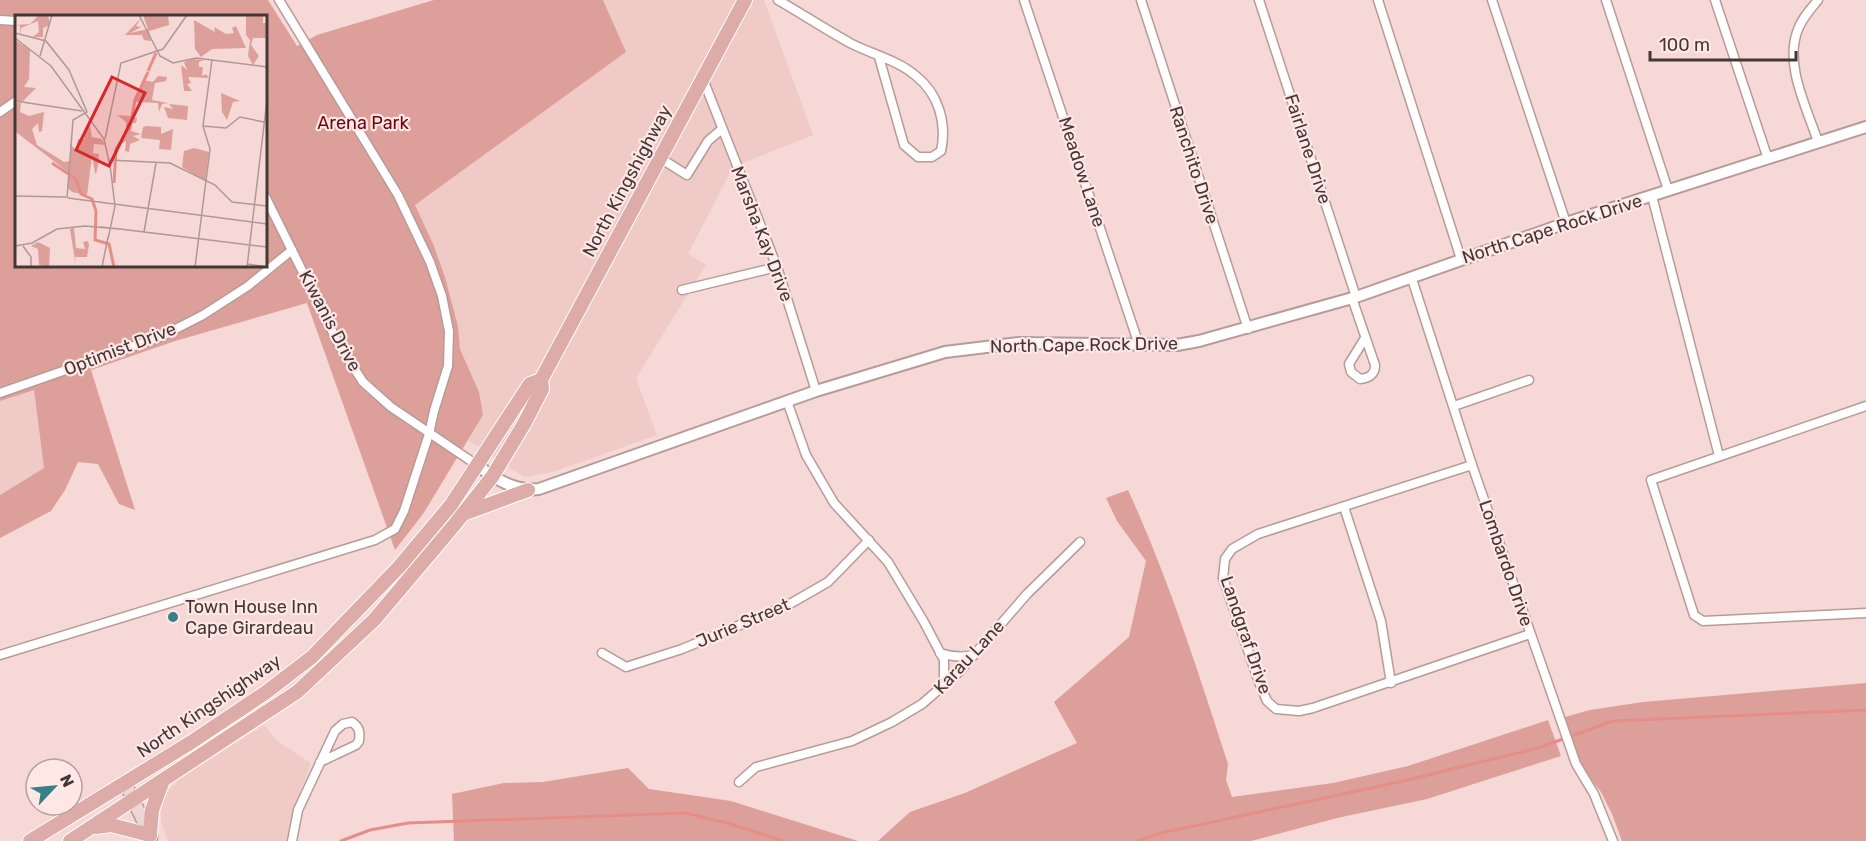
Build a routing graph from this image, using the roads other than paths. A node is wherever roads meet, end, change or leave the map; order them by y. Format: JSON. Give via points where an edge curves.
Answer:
{"nodes":[{"id":1,"x":279,"y":0,"type":"edge"},
{"id":2,"x":745,"y":0,"type":"edge"},
{"id":3,"x":778,"y":0,"type":"edge"},
{"id":4,"x":1024,"y":0,"type":"edge"},
{"id":5,"x":1141,"y":0,"type":"edge"},
{"id":6,"x":1259,"y":0,"type":"edge"},
{"id":7,"x":1378,"y":0,"type":"edge"},
{"id":8,"x":1492,"y":0,"type":"edge"},
{"id":9,"x":1606,"y":0,"type":"edge"},
{"id":10,"x":1715,"y":0,"type":"edge"},
{"id":11,"x":1818,"y":0,"type":"edge"},
{"id":12,"x":0,"y":20,"type":"edge"},
{"id":13,"x":15,"y":21,"type":"edge"},
{"id":14,"x":879,"y":57,"type":"junction"},
{"id":15,"x":703,"y":78,"type":"junction"},
{"id":16,"x":15,"y":103,"type":"edge"},
{"id":17,"x":0,"y":112,"type":"edge"},
{"id":18,"x":1866,"y":126,"type":"edge"},
{"id":19,"x":722,"y":129,"type":"junction"},
{"id":20,"x":1818,"y":142,"type":"junction"},
{"id":21,"x":660,"y":158,"type":"junction"},
{"id":22,"x":1768,"y":159,"type":"junction"},
{"id":23,"x":1668,"y":190,"type":"junction"},
{"id":24,"x":1652,"y":196,"type":"junction"},
{"id":25,"x":267,"y":200,"type":"edge"},
{"id":26,"x":1566,"y":223,"type":"junction"},
{"id":27,"x":292,"y":250,"type":"junction"},
{"id":28,"x":1461,"y":259,"type":"junction"},
{"id":29,"x":777,"y":267,"type":"junction"},
{"id":30,"x":1412,"y":279,"type":"junction"},
{"id":31,"x":682,"y":290,"type":"dead end"},
{"id":32,"x":1354,"y":298,"type":"junction"},
{"id":33,"x":1248,"y":329,"type":"junction"},
{"id":34,"x":1365,"y":338,"type":"dead end"},
{"id":35,"x":1139,"y":345,"type":"junction"},
{"id":36,"x":542,"y":380,"type":"junction"},
{"id":37,"x":1529,"y":380,"type":"dead end"},
{"id":38,"x":816,"y":391,"type":"junction"},
{"id":39,"x":0,"y":393,"type":"edge"},
{"id":40,"x":787,"y":401,"type":"junction"},
{"id":41,"x":1454,"y":406,"type":"junction"},
{"id":42,"x":1866,"y":406,"type":"edge"},
{"id":43,"x":429,"y":434,"type":"junction"},
{"id":44,"x":1719,"y":456,"type":"junction"},
{"id":45,"x":477,"y":465,"type":"junction"},
{"id":46,"x":1472,"y":465,"type":"junction"},
{"id":47,"x":492,"y":477,"type":"junction"},
{"id":48,"x":528,"y":490,"type":"junction"},
{"id":49,"x":1344,"y":507,"type":"junction"},
{"id":50,"x":463,"y":514,"type":"junction"},
{"id":51,"x":869,"y":540,"type":"junction"},
{"id":52,"x":1080,"y":542,"type":"dead end"},
{"id":53,"x":1866,"y":613,"type":"edge"},
{"id":54,"x":1530,"y":634,"type":"junction"},
{"id":55,"x":602,"y":653,"type":"dead end"},
{"id":56,"x":940,"y":653,"type":"junction"},
{"id":57,"x":974,"y":654,"type":"junction"},
{"id":58,"x":0,"y":655,"type":"edge"},
{"id":59,"x":1391,"y":683,"type":"junction"},
{"id":60,"x":944,"y":686,"type":"junction"},
{"id":61,"x":320,"y":762,"type":"junction"},
{"id":62,"x":164,"y":780,"type":"junction"},
{"id":63,"x":740,"y":782,"type":"dead end"},
{"id":64,"x":125,"y":783,"type":"junction"},
{"id":65,"x":134,"y":799,"type":"junction"},
{"id":66,"x":94,"y":827,"type":"junction"},
{"id":67,"x":151,"y":838,"type":"edge"},
{"id":68,"x":30,"y":841,"type":"edge"},
{"id":69,"x":70,"y":841,"type":"edge"},
{"id":70,"x":292,"y":841,"type":"edge"},
{"id":71,"x":1613,"y":841,"type":"edge"}],
"edges":[{"from":1,"to":43,"type":"street","via":[[398,195],[442,296],[449,331],[448,366]]},
{"from":2,"to":15,"type":"main road","name":"North Kingshighway"},
{"from":3,"to":14,"type":"street"},
{"from":4,"to":35,"type":"street","name":"Meadow Lane"},
{"from":5,"to":33,"type":"street","name":"Ranchito Drive"},
{"from":6,"to":32,"type":"street","name":"Fairlane Drive"},
{"from":7,"to":28,"type":"street"},
{"from":8,"to":26,"type":"street"},
{"from":9,"to":23,"type":"street"},
{"from":10,"to":22,"type":"street"},
{"from":11,"to":20,"type":"street","via":[[1803,18],[1794,53],[1797,78]]},
{"from":12,"to":13,"type":"street"},
{"from":14,"to":14,"type":"street","via":[[916,76],[932,94],[940,110],[943,139],[941,151],[932,157],[918,157],[904,145]]},
{"from":15,"to":19,"type":"street","name":"Marsha Kay Drive"},
{"from":15,"to":21,"type":"main road","name":"North Kingshighway"},
{"from":16,"to":17,"type":"street"},
{"from":18,"to":20,"type":"street","name":"North Cape Rock Drive"},
{"from":19,"to":21,"type":"street","via":[[708,141],[687,175]]},
{"from":19,"to":29,"type":"street","name":"Marsha Kay Drive"},
{"from":20,"to":22,"type":"street","name":"North Cape Rock Drive"},
{"from":21,"to":36,"type":"main road","name":"North Kingshighway"},
{"from":22,"to":23,"type":"street","name":"North Cape Rock Drive"},
{"from":23,"to":24,"type":"street","name":"North Cape Rock Drive"},
{"from":24,"to":26,"type":"street","name":"North Cape Rock Drive"},
{"from":24,"to":44,"type":"street"},
{"from":25,"to":27,"type":"street","name":"Kiwanis Drive"},
{"from":26,"to":28,"type":"street","name":"North Cape Rock Drive"},
{"from":27,"to":39,"type":"street","name":"Optimist Drive","via":[[230,298],[160,337]]},
{"from":27,"to":43,"type":"street","name":"Kiwanis Drive","via":[[339,345],[363,382]]},
{"from":28,"to":30,"type":"street","name":"North Cape Rock Drive"},
{"from":29,"to":31,"type":"street"},
{"from":29,"to":38,"type":"street","name":"Marsha Kay Drive"},
{"from":30,"to":32,"type":"street","name":"North Cape Rock Drive"},
{"from":30,"to":41,"type":"street","name":"Lombardo Drive"},
{"from":32,"to":33,"type":"street","name":"North Cape Rock Drive"},
{"from":32,"to":34,"type":"street","name":"Fairlane Drive"},
{"from":33,"to":35,"type":"street","name":"North Cape Rock Drive","via":[[1177,345]]},
{"from":35,"to":38,"type":"street","name":"North Cape Rock Drive","via":[[1019,343],[979,347],[945,352]]},
{"from":36,"to":45,"type":"main road","name":"North Kingshighway","via":[[530,384]]},
{"from":36,"to":47,"type":"main road","name":"North Kingshighway","via":[[542,389],[524,424]]},
{"from":37,"to":41,"type":"street"},
{"from":38,"to":40,"type":"street","name":"North Cape Rock Drive"},
{"from":40,"to":48,"type":"street","name":"North Cape Rock Drive"},
{"from":40,"to":51,"type":"street","via":[[806,454],[834,503]]},
{"from":41,"to":46,"type":"street","name":"Lombardo Drive"},
{"from":42,"to":44,"type":"street"},
{"from":43,"to":45,"type":"street","name":"Kiwanis Drive"},
{"from":43,"to":58,"type":"street","via":[[395,529],[375,540]]},
{"from":44,"to":53,"type":"street","via":[[1651,480],[1694,615],[1704,621]]},
{"from":45,"to":47,"type":"street"},
{"from":45,"to":64,"type":"main road","name":"North Kingshighway","via":[[451,505],[399,567],[312,657],[237,712]]},
{"from":46,"to":49,"type":"street","name":"Landgraf Drive"},
{"from":46,"to":54,"type":"street","name":"Lombardo Drive"},
{"from":47,"to":48,"type":"street"},
{"from":47,"to":50,"type":"main road","name":"North Kingshighway"},
{"from":48,"to":50,"type":"main road"},
{"from":49,"to":59,"type":"street","via":[[1381,621]]},
{"from":49,"to":59,"type":"street","name":"Landgraf Drive","via":[[1258,534],[1232,549],[1225,559],[1223,578],[1259,682],[1267,701],[1276,709],[1299,711]]},
{"from":50,"to":62,"type":"main road","name":"North Kingshighway","via":[[374,620],[322,670],[297,692]]},
{"from":51,"to":55,"type":"street","name":"Jurie Street","via":[[828,582],[788,605],[627,667]]},
{"from":51,"to":56,"type":"street","via":[[888,562]]},
{"from":52,"to":57,"type":"street","name":"Karau Lane"},
{"from":54,"to":59,"type":"street","name":"Landgraf Drive"},
{"from":54,"to":71,"type":"street","name":"Lombardo Drive","via":[[1576,764],[1594,794]]},
{"from":56,"to":57,"type":"street","via":[[964,657]]},
{"from":56,"to":60,"type":"street","via":[[944,660]]},
{"from":57,"to":60,"type":"street","name":"Karau Lane"},
{"from":60,"to":63,"type":"street","name":"Karau Lane","via":[[892,722],[852,741],[756,766]]},
{"from":61,"to":61,"type":"street","via":[[335,731],[352,722],[358,726],[356,745]]},
{"from":61,"to":70,"type":"street","via":[[298,810]]},
{"from":62,"to":65,"type":"main road","name":"North Kingshighway"},
{"from":62,"to":67,"type":"main road","via":[[152,810]]},
{"from":64,"to":65,"type":"main road"},
{"from":64,"to":68,"type":"main road","name":"North Kingshighway"},
{"from":65,"to":66,"type":"main road","name":"North Kingshighway"},
{"from":65,"to":67,"type":"main road"},
{"from":66,"to":67,"type":"main road","via":[[111,825]]},
{"from":66,"to":69,"type":"main road","name":"North Kingshighway"}]}
